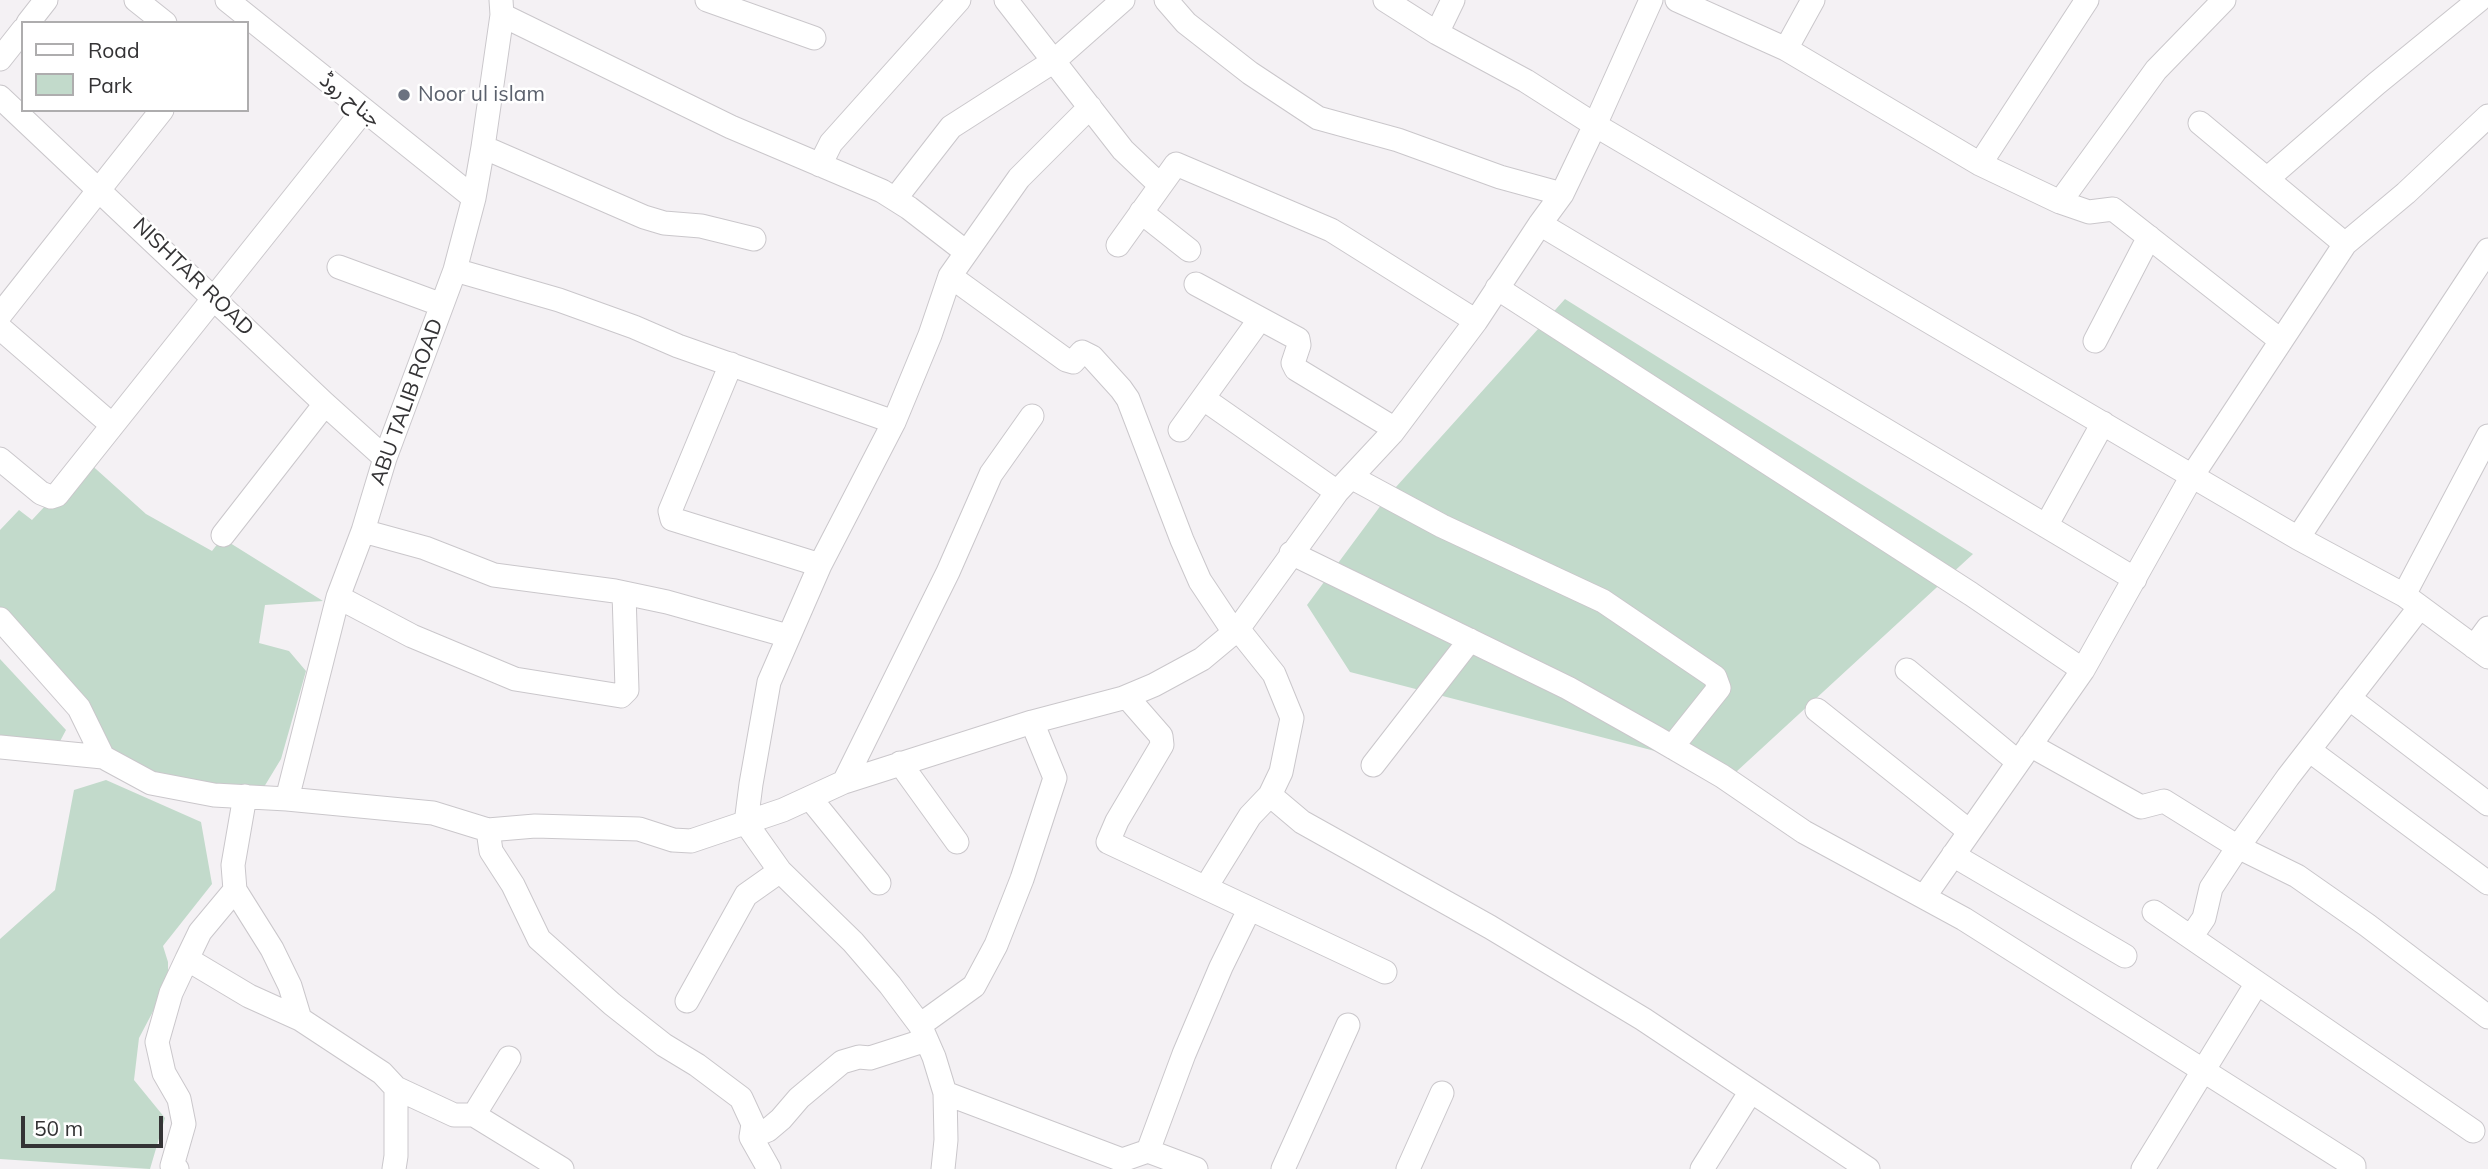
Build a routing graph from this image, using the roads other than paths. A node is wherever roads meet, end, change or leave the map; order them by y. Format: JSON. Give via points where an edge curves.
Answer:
{"nodes":[{"id":1,"x":46,"y":0,"type":"edge"},
{"id":2,"x":136,"y":0,"type":"edge"},
{"id":3,"x":706,"y":0,"type":"edge"},
{"id":4,"x":959,"y":0,"type":"edge"},
{"id":5,"x":1006,"y":0,"type":"edge"},
{"id":6,"x":1122,"y":0,"type":"edge"},
{"id":7,"x":1166,"y":0,"type":"edge"},
{"id":8,"x":1385,"y":0,"type":"edge"},
{"id":9,"x":1453,"y":0,"type":"edge"},
{"id":10,"x":1651,"y":0,"type":"edge"},
{"id":11,"x":1677,"y":0,"type":"edge"},
{"id":12,"x":1813,"y":0,"type":"edge"},
{"id":13,"x":2087,"y":0,"type":"edge"},
{"id":14,"x":2224,"y":0,"type":"edge"},
{"id":15,"x":2479,"y":0,"type":"edge"},
{"id":16,"x":730,"y":4,"type":"edge"},
{"id":17,"x":501,"y":7,"type":"edge"},
{"id":18,"x":30,"y":21,"type":"edge"},
{"id":19,"x":162,"y":21,"type":"edge"},
{"id":20,"x":248,"y":23,"type":"edge"},
{"id":21,"x":21,"y":33,"type":"edge"},
{"id":22,"x":1437,"y":33,"type":"junction"},
{"id":23,"x":814,"y":38,"type":"dead end"},
{"id":24,"x":1786,"y":49,"type":"junction"},
{"id":25,"x":0,"y":59,"type":"edge"},
{"id":26,"x":1054,"y":61,"type":"junction"},
{"id":27,"x":0,"y":97,"type":"edge"},
{"id":28,"x":1090,"y":107,"type":"junction"},
{"id":29,"x":363,"y":111,"type":"junction"},
{"id":30,"x":160,"y":112,"type":"edge"},
{"id":31,"x":2488,"y":116,"type":"edge"},
{"id":32,"x":2200,"y":123,"type":"dead end"},
{"id":33,"x":1595,"y":125,"type":"junction"},
{"id":34,"x":483,"y":146,"type":"junction"},
{"id":35,"x":1980,"y":164,"type":"junction"},
{"id":36,"x":820,"y":165,"type":"junction"},
{"id":37,"x":2267,"y":179,"type":"junction"},
{"id":38,"x":1160,"y":185,"type":"junction"},
{"id":39,"x":100,"y":189,"type":"junction"},
{"id":40,"x":1562,"y":194,"type":"junction"},
{"id":41,"x":474,"y":198,"type":"junction"},
{"id":42,"x":895,"y":199,"type":"junction"},
{"id":43,"x":2060,"y":202,"type":"junction"},
{"id":44,"x":1141,"y":212,"type":"junction"},
{"id":45,"x":1540,"y":223,"type":"junction"},
{"id":46,"x":2149,"y":237,"type":"junction"},
{"id":47,"x":754,"y":239,"type":"dead end"},
{"id":48,"x":2345,"y":244,"type":"junction"},
{"id":49,"x":1118,"y":245,"type":"dead end"},
{"id":50,"x":1189,"y":250,"type":"dead end"},
{"id":51,"x":2488,"y":250,"type":"edge"},
{"id":52,"x":966,"y":252,"type":"junction"},
{"id":53,"x":339,"y":267,"type":"dead end"},
{"id":54,"x":455,"y":270,"type":"junction"},
{"id":55,"x":950,"y":276,"type":"junction"},
{"id":56,"x":1196,"y":284,"type":"dead end"},
{"id":57,"x":1497,"y":288,"type":"junction"},
{"id":58,"x":215,"y":298,"type":"junction"},
{"id":59,"x":442,"y":305,"type":"junction"},
{"id":60,"x":0,"y":315,"type":"edge"},
{"id":61,"x":1260,"y":319,"type":"junction"},
{"id":62,"x":1476,"y":321,"type":"junction"},
{"id":63,"x":0,"y":328,"type":"edge"},
{"id":64,"x":2095,"y":341,"type":"dead end"},
{"id":65,"x":2280,"y":341,"type":"junction"},
{"id":66,"x":731,"y":364,"type":"junction"},
{"id":67,"x":1204,"y":399,"type":"junction"},
{"id":68,"x":325,"y":404,"type":"junction"},
{"id":69,"x":1032,"y":416,"type":"dead end"},
{"id":70,"x":894,"y":422,"type":"junction"},
{"id":71,"x":2103,"y":424,"type":"junction"},
{"id":72,"x":112,"y":425,"type":"junction"},
{"id":73,"x":1395,"y":429,"type":"junction"},
{"id":74,"x":1180,"y":430,"type":"dead end"},
{"id":75,"x":2488,"y":436,"type":"edge"},
{"id":76,"x":385,"y":458,"type":"junction"},
{"id":77,"x":0,"y":459,"type":"edge"},
{"id":78,"x":2192,"y":476,"type":"junction"},
{"id":79,"x":1344,"y":485,"type":"junction"},
{"id":80,"x":2046,"y":526,"type":"junction"},
{"id":81,"x":363,"y":531,"type":"junction"},
{"id":82,"x":223,"y":535,"type":"dead end"},
{"id":83,"x":2298,"y":538,"type":"junction"},
{"id":84,"x":1291,"y":553,"type":"junction"},
{"id":85,"x":820,"y":565,"type":"junction"},
{"id":86,"x":2135,"y":579,"type":"junction"},
{"id":87,"x":624,"y":593,"type":"junction"},
{"id":88,"x":338,"y":597,"type":"junction"},
{"id":89,"x":2412,"y":601,"type":"junction"},
{"id":90,"x":0,"y":620,"type":"edge"},
{"id":91,"x":2488,"y":628,"type":"edge"},
{"id":92,"x":1236,"y":631,"type":"junction"},
{"id":93,"x":788,"y":636,"type":"junction"},
{"id":94,"x":1470,"y":640,"type":"junction"},
{"id":95,"x":2481,"y":652,"type":"edge"},
{"id":96,"x":1907,"y":670,"type":"dead end"},
{"id":97,"x":2082,"y":670,"type":"junction"},
{"id":98,"x":1127,"y":697,"type":"junction"},
{"id":99,"x":2349,"y":698,"type":"junction"},
{"id":100,"x":1817,"y":710,"type":"dead end"},
{"id":101,"x":1032,"y":722,"type":"junction"},
{"id":102,"x":0,"y":747,"type":"edge"},
{"id":103,"x":1672,"y":747,"type":"junction"},
{"id":104,"x":2309,"y":750,"type":"junction"},
{"id":105,"x":2024,"y":753,"type":"junction"},
{"id":106,"x":103,"y":757,"type":"junction"},
{"id":107,"x":900,"y":764,"type":"junction"},
{"id":108,"x":1373,"y":765,"type":"dead end"},
{"id":109,"x":844,"y":782,"type":"junction"},
{"id":110,"x":1270,"y":795,"type":"junction"},
{"id":111,"x":245,"y":796,"type":"junction"},
{"id":112,"x":810,"y":798,"type":"junction"},
{"id":113,"x":287,"y":799,"type":"junction"},
{"id":114,"x":2488,"y":804,"type":"edge"},
{"id":115,"x":746,"y":823,"type":"junction"},
{"id":116,"x":488,"y":830,"type":"junction"},
{"id":117,"x":1969,"y":831,"type":"junction"},
{"id":118,"x":957,"y":842,"type":"dead end"},
{"id":119,"x":2238,"y":847,"type":"junction"},
{"id":120,"x":1953,"y":855,"type":"junction"},
{"id":121,"x":779,"y":871,"type":"junction"},
{"id":122,"x":879,"y":883,"type":"dead end"},
{"id":123,"x":2488,"y":883,"type":"edge"},
{"id":124,"x":1206,"y":887,"type":"junction"},
{"id":125,"x":235,"y":890,"type":"junction"},
{"id":126,"x":1924,"y":897,"type":"junction"},
{"id":127,"x":1249,"y":910,"type":"junction"},
{"id":128,"x":2154,"y":912,"type":"dead end"},
{"id":129,"x":2191,"y":937,"type":"junction"},
{"id":130,"x":2125,"y":956,"type":"dead end"},
{"id":131,"x":187,"y":959,"type":"junction"},
{"id":132,"x":1385,"y":972,"type":"dead end"},
{"id":133,"x":2257,"y":983,"type":"junction"},
{"id":134,"x":687,"y":1001,"type":"dead end"},
{"id":135,"x":2488,"y":1017,"type":"edge"},
{"id":136,"x":300,"y":1019,"type":"junction"},
{"id":137,"x":1348,"y":1025,"type":"dead end"},
{"id":138,"x":923,"y":1032,"type":"junction"},
{"id":139,"x":509,"y":1058,"type":"dead end"},
{"id":140,"x":2204,"y":1071,"type":"junction"},
{"id":141,"x":396,"y":1088,"type":"junction"},
{"id":142,"x":1751,"y":1091,"type":"junction"},
{"id":143,"x":945,"y":1093,"type":"junction"},
{"id":144,"x":1442,"y":1093,"type":"dead end"},
{"id":145,"x":474,"y":1115,"type":"junction"},
{"id":146,"x":2473,"y":1131,"type":"dead end"},
{"id":147,"x":751,"y":1137,"type":"junction"},
{"id":148,"x":1148,"y":1151,"type":"junction"},
{"id":149,"x":177,"y":1169,"type":"edge"},
{"id":150,"x":394,"y":1169,"type":"edge"},
{"id":151,"x":562,"y":1169,"type":"edge"},
{"id":152,"x":769,"y":1169,"type":"edge"},
{"id":153,"x":943,"y":1169,"type":"edge"},
{"id":154,"x":1196,"y":1169,"type":"edge"},
{"id":155,"x":1283,"y":1169,"type":"edge"},
{"id":156,"x":1408,"y":1169,"type":"edge"},
{"id":157,"x":1702,"y":1169,"type":"edge"},
{"id":158,"x":1868,"y":1169,"type":"edge"},
{"id":159,"x":2143,"y":1169,"type":"edge"},
{"id":160,"x":2354,"y":1169,"type":"edge"}],
"edges":[{"from":1,"to":18,"type":"street"},
{"from":2,"to":19,"type":"street"},
{"from":3,"to":16,"type":"street"},
{"from":4,"to":36,"type":"street","via":[[831,143]]},
{"from":5,"to":26,"type":"street"},
{"from":6,"to":26,"type":"street"},
{"from":7,"to":40,"type":"street","via":[[1186,23],[1250,73],[1318,118],[1398,139],[1500,177]]},
{"from":8,"to":22,"type":"street"},
{"from":9,"to":22,"type":"street"},
{"from":10,"to":33,"type":"street"},
{"from":11,"to":24,"type":"street"},
{"from":12,"to":24,"type":"street"},
{"from":13,"to":35,"type":"street"},
{"from":14,"to":43,"type":"street","via":[[2156,70]]},
{"from":15,"to":37,"type":"street"},
{"from":16,"to":23,"type":"street"},
{"from":17,"to":34,"type":"street","name":"ABU TALIB ROAD"},
{"from":17,"to":36,"type":"street","via":[[732,127]]},
{"from":20,"to":29,"type":"street","name":"جناح روڈ"},
{"from":21,"to":25,"type":"street"},
{"from":22,"to":33,"type":"street","via":[[1527,81]]},
{"from":24,"to":35,"type":"street"},
{"from":26,"to":28,"type":"street"},
{"from":26,"to":42,"type":"street","via":[[951,127]]},
{"from":27,"to":39,"type":"street","name":"NISHTAR ROAD"},
{"from":28,"to":38,"type":"street","via":[[1123,150]]},
{"from":28,"to":52,"type":"street","via":[[1019,178]]},
{"from":29,"to":41,"type":"street","name":"جناح روڈ"},
{"from":29,"to":58,"type":"street"},
{"from":30,"to":39,"type":"street"},
{"from":31,"to":48,"type":"street"},
{"from":32,"to":37,"type":"street"},
{"from":33,"to":40,"type":"street"},
{"from":33,"to":71,"type":"street"},
{"from":34,"to":41,"type":"street","name":"ABU TALIB ROAD"},
{"from":34,"to":47,"type":"street","via":[[644,217]]},
{"from":35,"to":43,"type":"street"},
{"from":36,"to":42,"type":"street"},
{"from":37,"to":48,"type":"street"},
{"from":38,"to":44,"type":"street"},
{"from":38,"to":62,"type":"street","via":[[1176,164],[1292,212],[1331,230]]},
{"from":39,"to":58,"type":"street","name":"NISHTAR ROAD"},
{"from":39,"to":60,"type":"street"},
{"from":40,"to":45,"type":"street"},
{"from":41,"to":54,"type":"street","name":"ABU TALIB ROAD"},
{"from":42,"to":52,"type":"street"},
{"from":43,"to":46,"type":"street","via":[[2089,212],[2113,209]]},
{"from":44,"to":49,"type":"street"},
{"from":44,"to":50,"type":"street"},
{"from":45,"to":57,"type":"street"},
{"from":45,"to":80,"type":"street"},
{"from":46,"to":64,"type":"street"},
{"from":46,"to":65,"type":"street"},
{"from":48,"to":65,"type":"street"},
{"from":51,"to":83,"type":"street"},
{"from":52,"to":55,"type":"street"},
{"from":53,"to":59,"type":"street"},
{"from":54,"to":59,"type":"street","name":"ABU TALIB ROAD"},
{"from":54,"to":66,"type":"street","via":[[559,300]]},
{"from":55,"to":70,"type":"street"},
{"from":55,"to":92,"type":"street","via":[[1066,360],[1073,362],[1082,352],[1092,358],[1121,389],[1200,581]]},
{"from":56,"to":61,"type":"street"},
{"from":57,"to":62,"type":"street"},
{"from":57,"to":97,"type":"street"},
{"from":58,"to":68,"type":"street","name":"NISHTAR ROAD"},
{"from":58,"to":72,"type":"street"},
{"from":59,"to":76,"type":"street","name":"ABU TALIB ROAD"},
{"from":61,"to":67,"type":"street"},
{"from":61,"to":73,"type":"street","via":[[1298,339],[1296,369]]},
{"from":62,"to":73,"type":"street"},
{"from":63,"to":72,"type":"street"},
{"from":65,"to":78,"type":"street"},
{"from":66,"to":70,"type":"street"},
{"from":66,"to":85,"type":"street","via":[[670,511],[672,519]]},
{"from":67,"to":74,"type":"street"},
{"from":67,"to":79,"type":"street"},
{"from":68,"to":76,"type":"street","name":"NISHTAR ROAD"},
{"from":68,"to":82,"type":"street"},
{"from":69,"to":109,"type":"street","via":[[991,474]]},
{"from":70,"to":85,"type":"street"},
{"from":71,"to":78,"type":"street"},
{"from":71,"to":80,"type":"street"},
{"from":72,"to":77,"type":"street","via":[[51,497],[41,494]]},
{"from":73,"to":79,"type":"street"},
{"from":75,"to":89,"type":"street"},
{"from":76,"to":81,"type":"street","name":"ABU TALIB ROAD"},
{"from":78,"to":83,"type":"street"},
{"from":78,"to":86,"type":"street"},
{"from":79,"to":84,"type":"street"},
{"from":79,"to":103,"type":"street","via":[[1603,601],[1716,677],[1719,688]]},
{"from":80,"to":86,"type":"street"},
{"from":81,"to":87,"type":"street","via":[[425,548],[494,575]]},
{"from":81,"to":88,"type":"street","name":"ABU TALIB ROAD"},
{"from":83,"to":89,"type":"street"},
{"from":84,"to":92,"type":"street"},
{"from":84,"to":94,"type":"street"},
{"from":85,"to":93,"type":"street"},
{"from":86,"to":97,"type":"street"},
{"from":87,"to":88,"type":"street","via":[[627,690],[621,696],[515,680]]},
{"from":87,"to":93,"type":"street"},
{"from":88,"to":113,"type":"street","name":"ABU TALIB ROAD"},
{"from":89,"to":95,"type":"street"},
{"from":89,"to":99,"type":"street"},
{"from":90,"to":106,"type":"street","via":[[79,708]]},
{"from":91,"to":95,"type":"street"},
{"from":92,"to":98,"type":"street","via":[[1202,659]]},
{"from":92,"to":110,"type":"street","via":[[1274,674],[1292,718],[1281,772]]},
{"from":93,"to":115,"type":"street","via":[[769,682]]},
{"from":94,"to":103,"type":"street","via":[[1589,699]]},
{"from":94,"to":108,"type":"street"},
{"from":96,"to":105,"type":"street"},
{"from":97,"to":105,"type":"street"},
{"from":98,"to":101,"type":"street"},
{"from":98,"to":124,"type":"street","via":[[1161,736],[1162,746],[1108,842]]},
{"from":99,"to":104,"type":"street"},
{"from":99,"to":114,"type":"street"},
{"from":100,"to":117,"type":"street"},
{"from":101,"to":107,"type":"street"},
{"from":101,"to":138,"type":"street","via":[[1055,778],[1022,879],[974,986]]},
{"from":102,"to":106,"type":"street"},
{"from":103,"to":126,"type":"street","via":[[1804,832]]},
{"from":104,"to":119,"type":"street"},
{"from":104,"to":123,"type":"street"},
{"from":105,"to":117,"type":"street"},
{"from":105,"to":119,"type":"street","via":[[2141,807],[2164,801]]},
{"from":106,"to":111,"type":"street","via":[[152,783]]},
{"from":107,"to":109,"type":"street"},
{"from":107,"to":118,"type":"street"},
{"from":109,"to":112,"type":"street"},
{"from":110,"to":124,"type":"street","via":[[1250,816]]},
{"from":110,"to":142,"type":"street","via":[[1302,822],[1490,926],[1643,1018]]},
{"from":111,"to":113,"type":"street"},
{"from":111,"to":125,"type":"street","via":[[233,865]]},
{"from":112,"to":115,"type":"street"},
{"from":112,"to":122,"type":"street"},
{"from":113,"to":116,"type":"street","via":[[433,813]]},
{"from":115,"to":116,"type":"street","via":[[691,841],[639,829],[535,826]]},
{"from":115,"to":121,"type":"street"},
{"from":116,"to":147,"type":"street","via":[[491,851],[539,939],[664,1045],[741,1098],[753,1124]]},
{"from":117,"to":120,"type":"street"},
{"from":119,"to":129,"type":"street","via":[[2211,888],[2204,918]]},
{"from":119,"to":135,"type":"street","via":[[2297,876]]},
{"from":120,"to":126,"type":"street"},
{"from":120,"to":130,"type":"street"},
{"from":121,"to":134,"type":"street","via":[[746,895]]},
{"from":121,"to":138,"type":"street","via":[[853,942]]},
{"from":124,"to":127,"type":"street"},
{"from":125,"to":131,"type":"street","via":[[200,932]]},
{"from":125,"to":136,"type":"street","via":[[272,949]]},
{"from":126,"to":140,"type":"street"},
{"from":127,"to":132,"type":"street"},
{"from":127,"to":148,"type":"street","via":[[1189,1041]]},
{"from":128,"to":129,"type":"street"},
{"from":129,"to":133,"type":"street"},
{"from":131,"to":136,"type":"street","via":[[249,996]]},
{"from":131,"to":149,"type":"street","via":[[157,1042],[184,1124],[172,1166]]},
{"from":133,"to":140,"type":"street"},
{"from":133,"to":146,"type":"street"},
{"from":136,"to":141,"type":"street","via":[[382,1073]]},
{"from":137,"to":155,"type":"street"},
{"from":138,"to":143,"type":"street"},
{"from":138,"to":147,"type":"street","via":[[870,1058],[842,1062],[799,1098],[782,1119]]},
{"from":139,"to":145,"type":"street"},
{"from":140,"to":159,"type":"street"},
{"from":140,"to":160,"type":"street"},
{"from":141,"to":145,"type":"street","via":[[454,1115]]},
{"from":141,"to":150,"type":"street"},
{"from":142,"to":157,"type":"street"},
{"from":142,"to":158,"type":"street"},
{"from":143,"to":148,"type":"street","via":[[1122,1160]]},
{"from":143,"to":153,"type":"street"},
{"from":144,"to":156,"type":"street"},
{"from":145,"to":151,"type":"street"},
{"from":147,"to":152,"type":"street"},
{"from":148,"to":154,"type":"street"}]}
